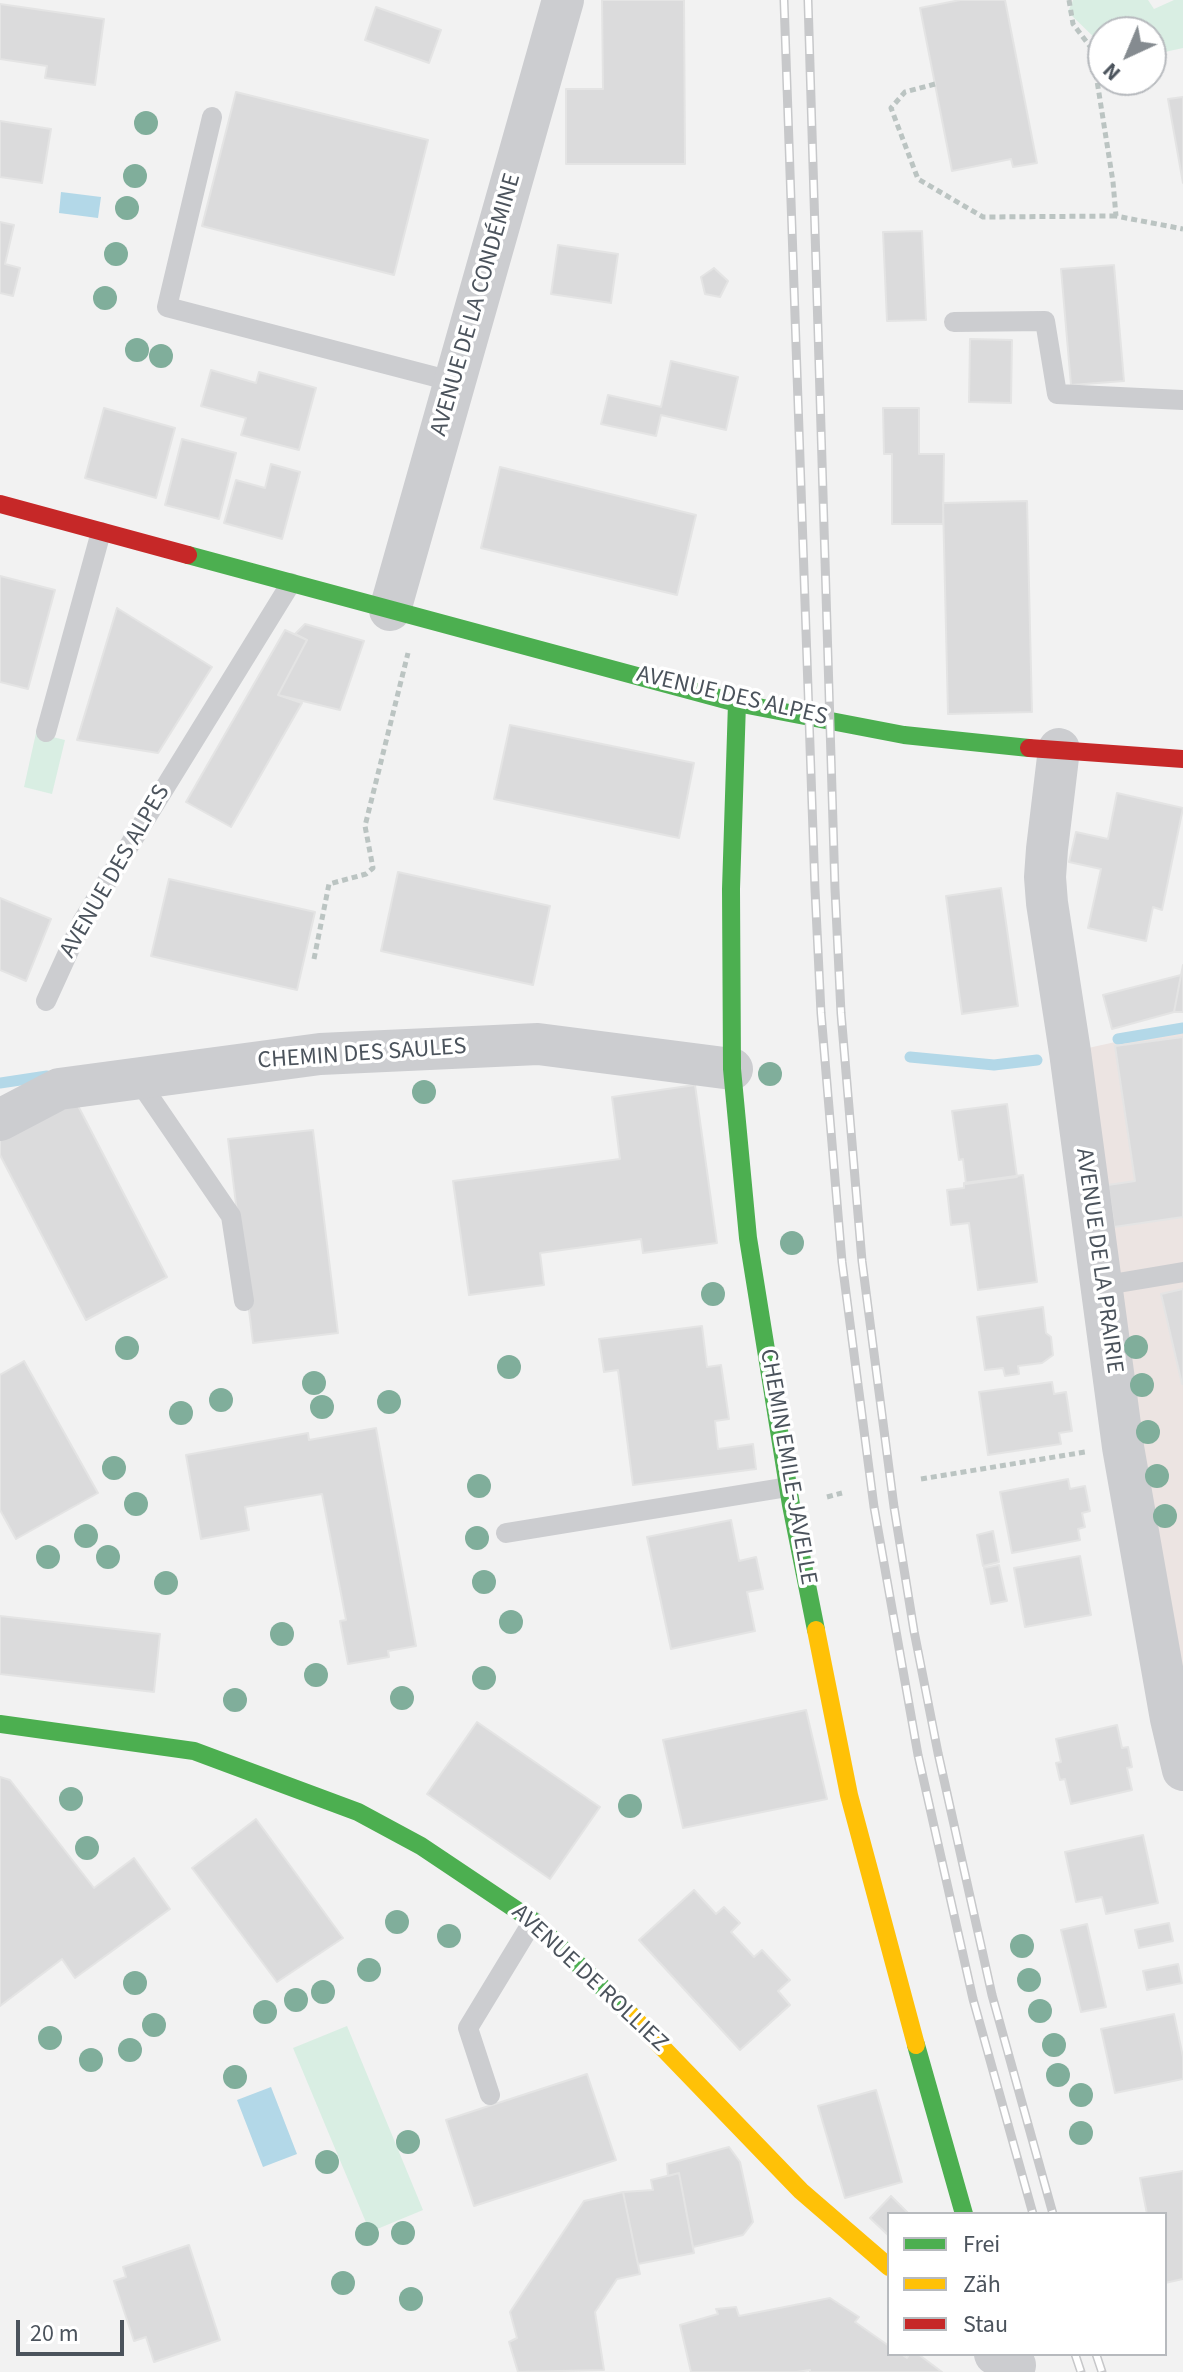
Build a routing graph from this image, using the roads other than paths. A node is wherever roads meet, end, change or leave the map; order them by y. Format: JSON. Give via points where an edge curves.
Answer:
{"nodes":[{"id":1,"x":563,"y":0,"type":"edge"},
{"id":2,"x":212,"y":117,"type":"dead end"},
{"id":3,"x":954,"y":322,"type":"dead end"},
{"id":4,"x":455,"y":382,"type":"junction"},
{"id":5,"x":1183,"y":400,"type":"edge"},
{"id":6,"x":0,"y":504,"type":"edge"},
{"id":7,"x":101,"y":532,"type":"junction"},
{"id":8,"x":291,"y":583,"type":"junction"},
{"id":9,"x":390,"y":610,"type":"junction"},
{"id":10,"x":737,"y":703,"type":"junction"},
{"id":11,"x":46,"y":732,"type":"dead end"},
{"id":12,"x":1059,"y":749,"type":"junction"},
{"id":13,"x":1183,"y":759,"type":"edge"},
{"id":14,"x":46,"y":1001,"type":"dead end"},
{"id":15,"x":732,"y":1069,"type":"junction"},
{"id":16,"x":136,"y":1077,"type":"junction"},
{"id":17,"x":0,"y":1120,"type":"edge"},
{"id":18,"x":1183,"y":1272,"type":"edge"},
{"id":19,"x":1100,"y":1286,"type":"junction"},
{"id":20,"x":244,"y":1301,"type":"dead end"},
{"id":21,"x":788,"y":1487,"type":"junction"},
{"id":22,"x":506,"y":1533,"type":"dead end"},
{"id":23,"x":0,"y":1724,"type":"edge"},
{"id":24,"x":1183,"y":1770,"type":"edge"},
{"id":25,"x":533,"y":1921,"type":"junction"},
{"id":26,"x":490,"y":2095,"type":"dead end"},
{"id":27,"x":963,"y":2212,"type":"edge"},
{"id":28,"x":887,"y":2265,"type":"edge"}],
"edges":[{"from":1,"to":4,"type":"street","name":"AVENUE DE LA CONDÉMINE"},
{"from":2,"to":4,"type":"lane","via":[[167,307]]},
{"from":3,"to":5,"type":"lane","via":[[1045,321],[1057,394]]},
{"from":4,"to":9,"type":"street","name":"AVENUE DE LA CONDÉMINE"},
{"from":6,"to":7,"type":"street","name":"AVENUE DES ALPES"},
{"from":7,"to":8,"type":"street","name":"AVENUE DES ALPES"},
{"from":7,"to":11,"type":"lane"},
{"from":8,"to":9,"type":"street","name":"AVENUE DES ALPES"},
{"from":8,"to":14,"type":"lane","name":"AVENUE DES ALPES","via":[[82,922]]},
{"from":9,"to":10,"type":"street","name":"AVENUE DES ALPES"},
{"from":10,"to":12,"type":"street","name":"AVENUE DES ALPES","via":[[904,735]]},
{"from":10,"to":15,"type":"street","name":"CHEMIN EMILE-JAVELLE"},
{"from":12,"to":13,"type":"street","name":"AVENUE DES ALPES"},
{"from":12,"to":19,"type":"street","name":"AVENUE DE LA PRAIRIE","via":[[1045,877]]},
{"from":15,"to":16,"type":"street","name":"CHEMIN DES SAULES","via":[[538,1044],[320,1054]]},
{"from":15,"to":21,"type":"street","name":"CHEMIN EMILE-JAVELLE","via":[[748,1238]]},
{"from":16,"to":17,"type":"street","name":"CHEMIN DES SAULES","via":[[59,1089]]},
{"from":16,"to":20,"type":"lane","via":[[231,1216]]},
{"from":18,"to":19,"type":"lane"},
{"from":19,"to":24,"type":"street","name":"AVENUE DE LA PRAIRIE","via":[[1123,1447]]},
{"from":21,"to":22,"type":"lane"},
{"from":21,"to":27,"type":"street","name":"CHEMIN EMILE-JAVELLE","via":[[849,1795]]},
{"from":23,"to":25,"type":"street","name":"AVENUE DE ROLLIEZ","via":[[194,1751],[224,1762],[358,1812],[421,1846]]},
{"from":25,"to":26,"type":"lane","via":[[468,2028]]},
{"from":25,"to":28,"type":"street","name":"AVENUE DE ROLLIEZ","via":[[654,2037],[801,2191]]}]}
